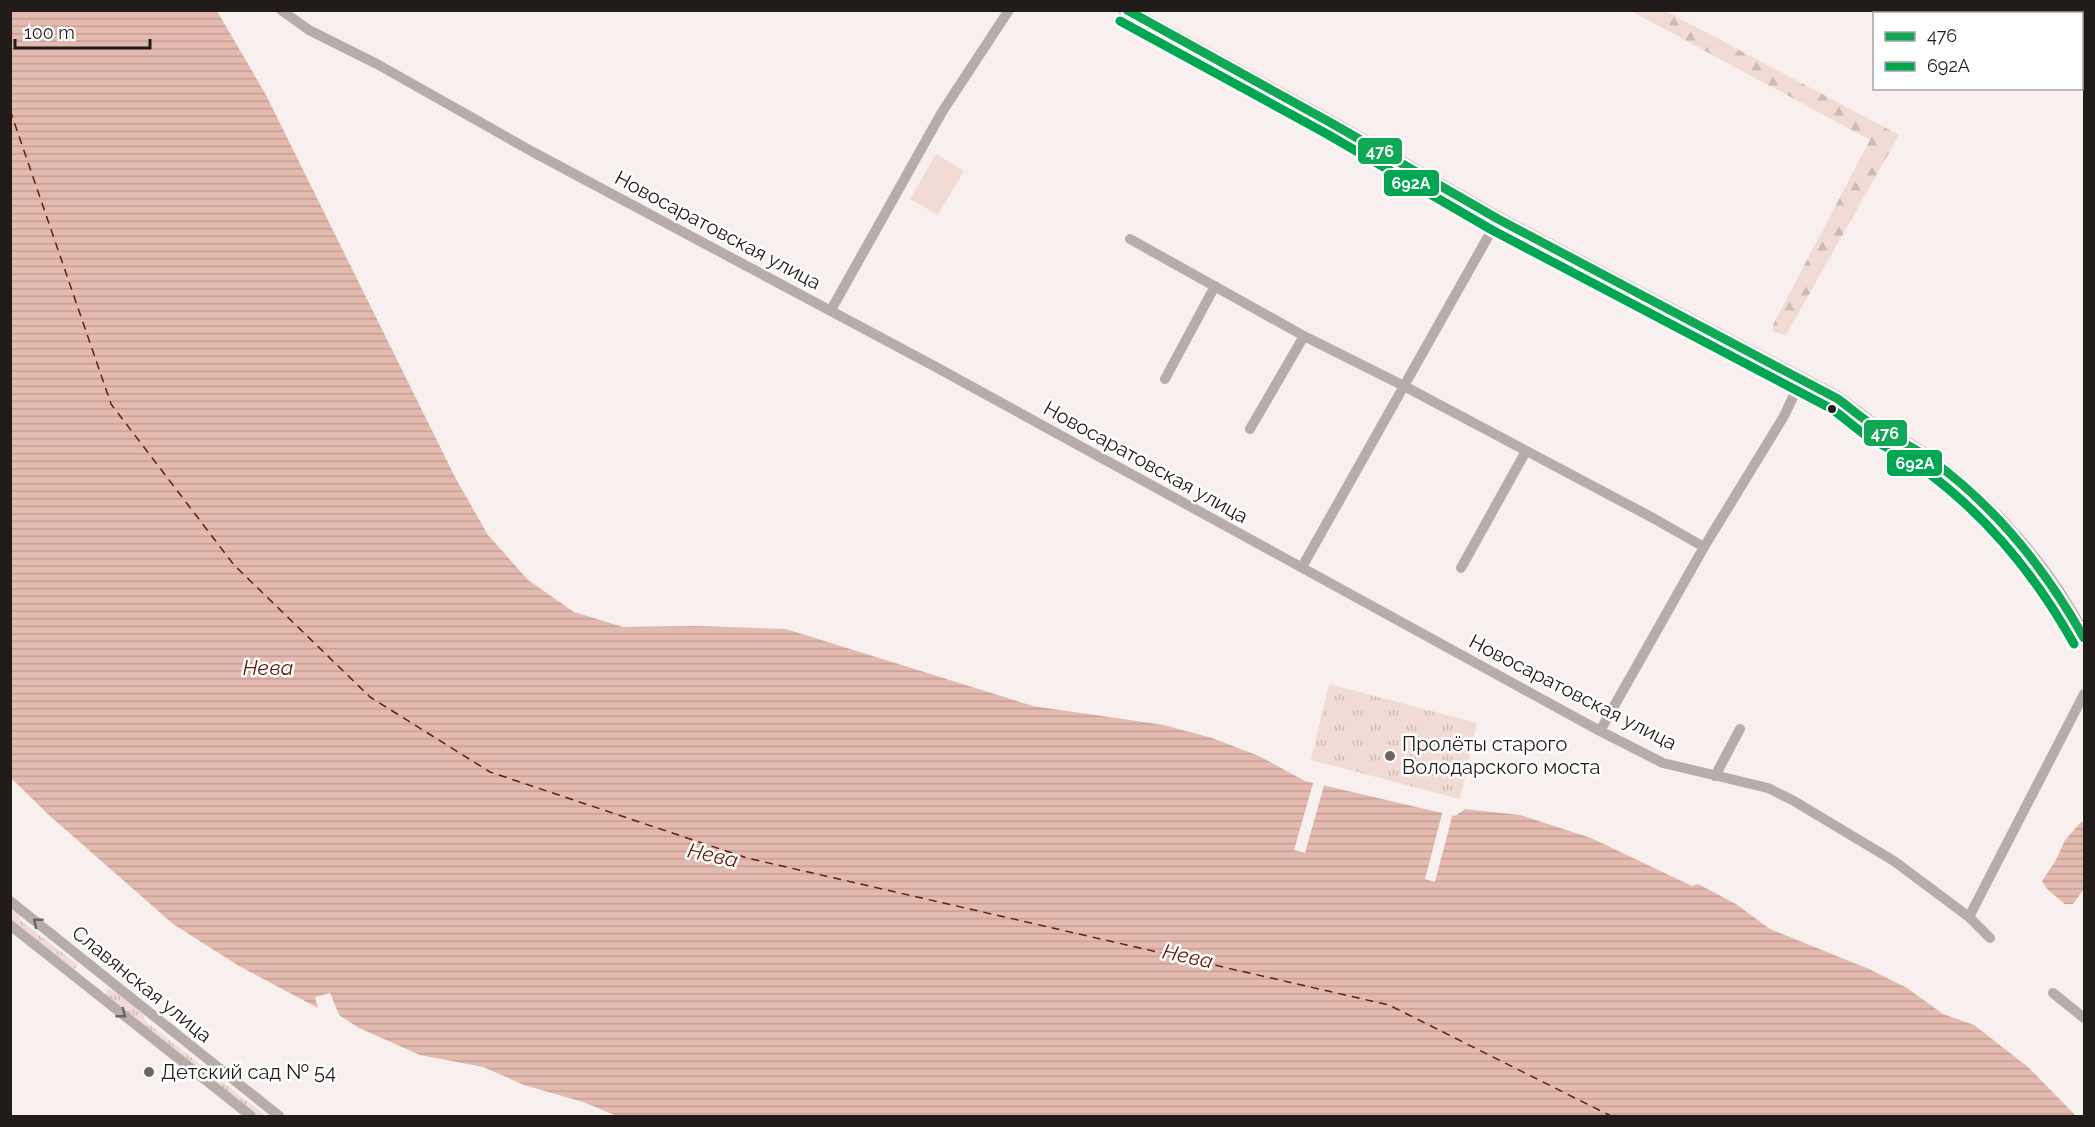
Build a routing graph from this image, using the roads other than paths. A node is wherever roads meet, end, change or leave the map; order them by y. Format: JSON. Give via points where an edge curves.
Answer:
{"nodes":[{"id":1,"x":281,"y":10,"type":"edge"},
{"id":2,"x":1008,"y":10,"type":"edge"},
{"id":3,"x":1126,"y":10,"type":"edge"},
{"id":4,"x":1498,"y":219,"type":"junction"},
{"id":5,"x":1130,"y":239,"type":"dead end"},
{"id":6,"x":1215,"y":286,"type":"junction"},
{"id":7,"x":831,"y":310,"type":"junction"},
{"id":8,"x":1304,"y":336,"type":"junction"},
{"id":9,"x":1165,"y":379,"type":"dead end"},
{"id":10,"x":1801,"y":380,"type":"junction"},
{"id":11,"x":1404,"y":386,"type":"junction"},
{"id":12,"x":1250,"y":429,"type":"dead end"},
{"id":13,"x":1526,"y":451,"type":"junction"},
{"id":14,"x":1704,"y":547,"type":"junction"},
{"id":15,"x":1302,"y":567,"type":"junction"},
{"id":16,"x":1461,"y":568,"type":"dead end"},
{"id":17,"x":2085,"y":638,"type":"edge"},
{"id":18,"x":2085,"y":694,"type":"edge"},
{"id":19,"x":1740,"y":729,"type":"dead end"},
{"id":20,"x":1600,"y":731,"type":"junction"},
{"id":21,"x":1715,"y":776,"type":"junction"},
{"id":22,"x":10,"y":901,"type":"edge"},
{"id":23,"x":1969,"y":917,"type":"junction"},
{"id":24,"x":10,"y":925,"type":"edge"},
{"id":25,"x":1990,"y":938,"type":"dead end"},
{"id":26,"x":104,"y":976,"type":"junction"},
{"id":27,"x":93,"y":991,"type":"junction"},
{"id":28,"x":2053,"y":993,"type":"dead end"},
{"id":29,"x":2085,"y":1018,"type":"edge"},
{"id":30,"x":251,"y":1116,"type":"edge"},
{"id":31,"x":279,"y":1116,"type":"edge"}],
"edges":[{"from":1,"to":7,"type":"street","name":"Новосаратовская улица","via":[[309,30]]},
{"from":2,"to":7,"type":"street","via":[[942,112]]},
{"from":3,"to":4,"type":"main road"},
{"from":4,"to":10,"type":"main road"},
{"from":4,"to":11,"type":"street"},
{"from":5,"to":6,"type":"street"},
{"from":6,"to":8,"type":"street"},
{"from":6,"to":9,"type":"street"},
{"from":7,"to":15,"type":"street","name":"Новосаратовская улица"},
{"from":8,"to":11,"type":"street"},
{"from":8,"to":12,"type":"street"},
{"from":10,"to":14,"type":"street","via":[[1784,416]]},
{"from":10,"to":17,"type":"main road","via":[[1838,399],[1928,458],[1969,492],[2031,557]]},
{"from":11,"to":13,"type":"street"},
{"from":11,"to":15,"type":"street"},
{"from":13,"to":14,"type":"street"},
{"from":13,"to":16,"type":"street"},
{"from":14,"to":20,"type":"street"},
{"from":15,"to":20,"type":"street","name":"Новосаратовская улица"},
{"from":18,"to":23,"type":"street"},
{"from":19,"to":21,"type":"street"},
{"from":20,"to":21,"type":"street","name":"Новосаратовская улица","via":[[1663,763]]},
{"from":21,"to":23,"type":"street","name":"Новосаратовская улица","via":[[1768,788],[1794,801],[1894,861]]},
{"from":26,"to":22,"type":"street","name":"Славянская улица","one_way":true},
{"from":23,"to":25,"type":"street","name":"Новосаратовская улица"},
{"from":24,"to":27,"type":"street","name":"Славянская улица"},
{"from":26,"to":27,"type":"street"},
{"from":26,"to":31,"type":"street","name":"Славянская улица"},
{"from":27,"to":30,"type":"street","name":"Славянская улица","one_way":true},
{"from":28,"to":29,"type":"street"}]}
